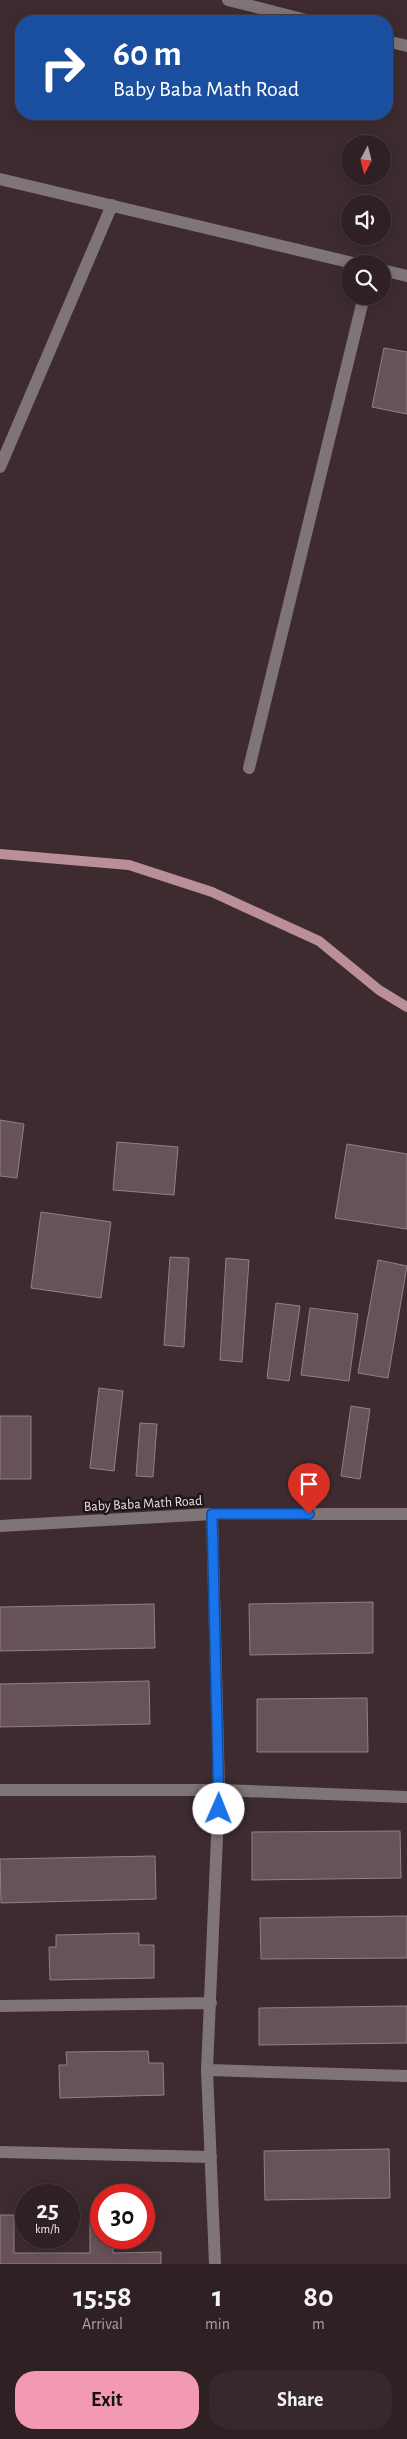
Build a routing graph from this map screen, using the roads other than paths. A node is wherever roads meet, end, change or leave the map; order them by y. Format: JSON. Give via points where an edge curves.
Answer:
{"nodes":[{"id":1,"x":228,"y":0,"type":"edge"},
{"id":2,"x":287,"y":15,"type":"edge"},
{"id":3,"x":393,"y":43,"type":"edge"},
{"id":4,"x":407,"y":46,"type":"edge"},
{"id":5,"x":0,"y":179,"type":"edge"},
{"id":6,"x":112,"y":205,"type":"junction"},
{"id":7,"x":341,"y":260,"type":"edge"},
{"id":8,"x":391,"y":272,"type":"edge"},
{"id":9,"x":407,"y":276,"type":"edge"},
{"id":10,"x":362,"y":305,"type":"edge"},
{"id":11,"x":0,"y":467,"type":"edge"},
{"id":12,"x":249,"y":768,"type":"dead end"},
{"id":13,"x":212,"y":1514,"type":"junction"},
{"id":14,"x":407,"y":1514,"type":"edge"},
{"id":15,"x":0,"y":1526,"type":"edge"},
{"id":16,"x":0,"y":1790,"type":"edge"},
{"id":17,"x":219,"y":1790,"type":"junction"},
{"id":18,"x":407,"y":1797,"type":"edge"},
{"id":19,"x":212,"y":2003,"type":"junction"},
{"id":20,"x":0,"y":2006,"type":"edge"},
{"id":21,"x":207,"y":2070,"type":"junction"},
{"id":22,"x":407,"y":2076,"type":"edge"},
{"id":23,"x":0,"y":2152,"type":"edge"},
{"id":24,"x":211,"y":2157,"type":"junction"},
{"id":25,"x":215,"y":2264,"type":"edge"}],
"edges":[{"from":1,"to":2,"type":"street"},
{"from":3,"to":4,"type":"street"},
{"from":5,"to":6,"type":"street"},
{"from":6,"to":7,"type":"street"},
{"from":6,"to":11,"type":"street"},
{"from":8,"to":9,"type":"street"},
{"from":10,"to":12,"type":"street"},
{"from":13,"to":14,"type":"street","name":"Baby Baba Math Road"},
{"from":13,"to":15,"type":"street","name":"Baby Baba Math Road"},
{"from":13,"to":17,"type":"street"},
{"from":16,"to":17,"type":"street"},
{"from":17,"to":18,"type":"street"},
{"from":17,"to":19,"type":"street"},
{"from":19,"to":20,"type":"street"},
{"from":19,"to":21,"type":"street"},
{"from":21,"to":22,"type":"street"},
{"from":21,"to":24,"type":"street"},
{"from":23,"to":24,"type":"street"},
{"from":24,"to":25,"type":"street"}]}
